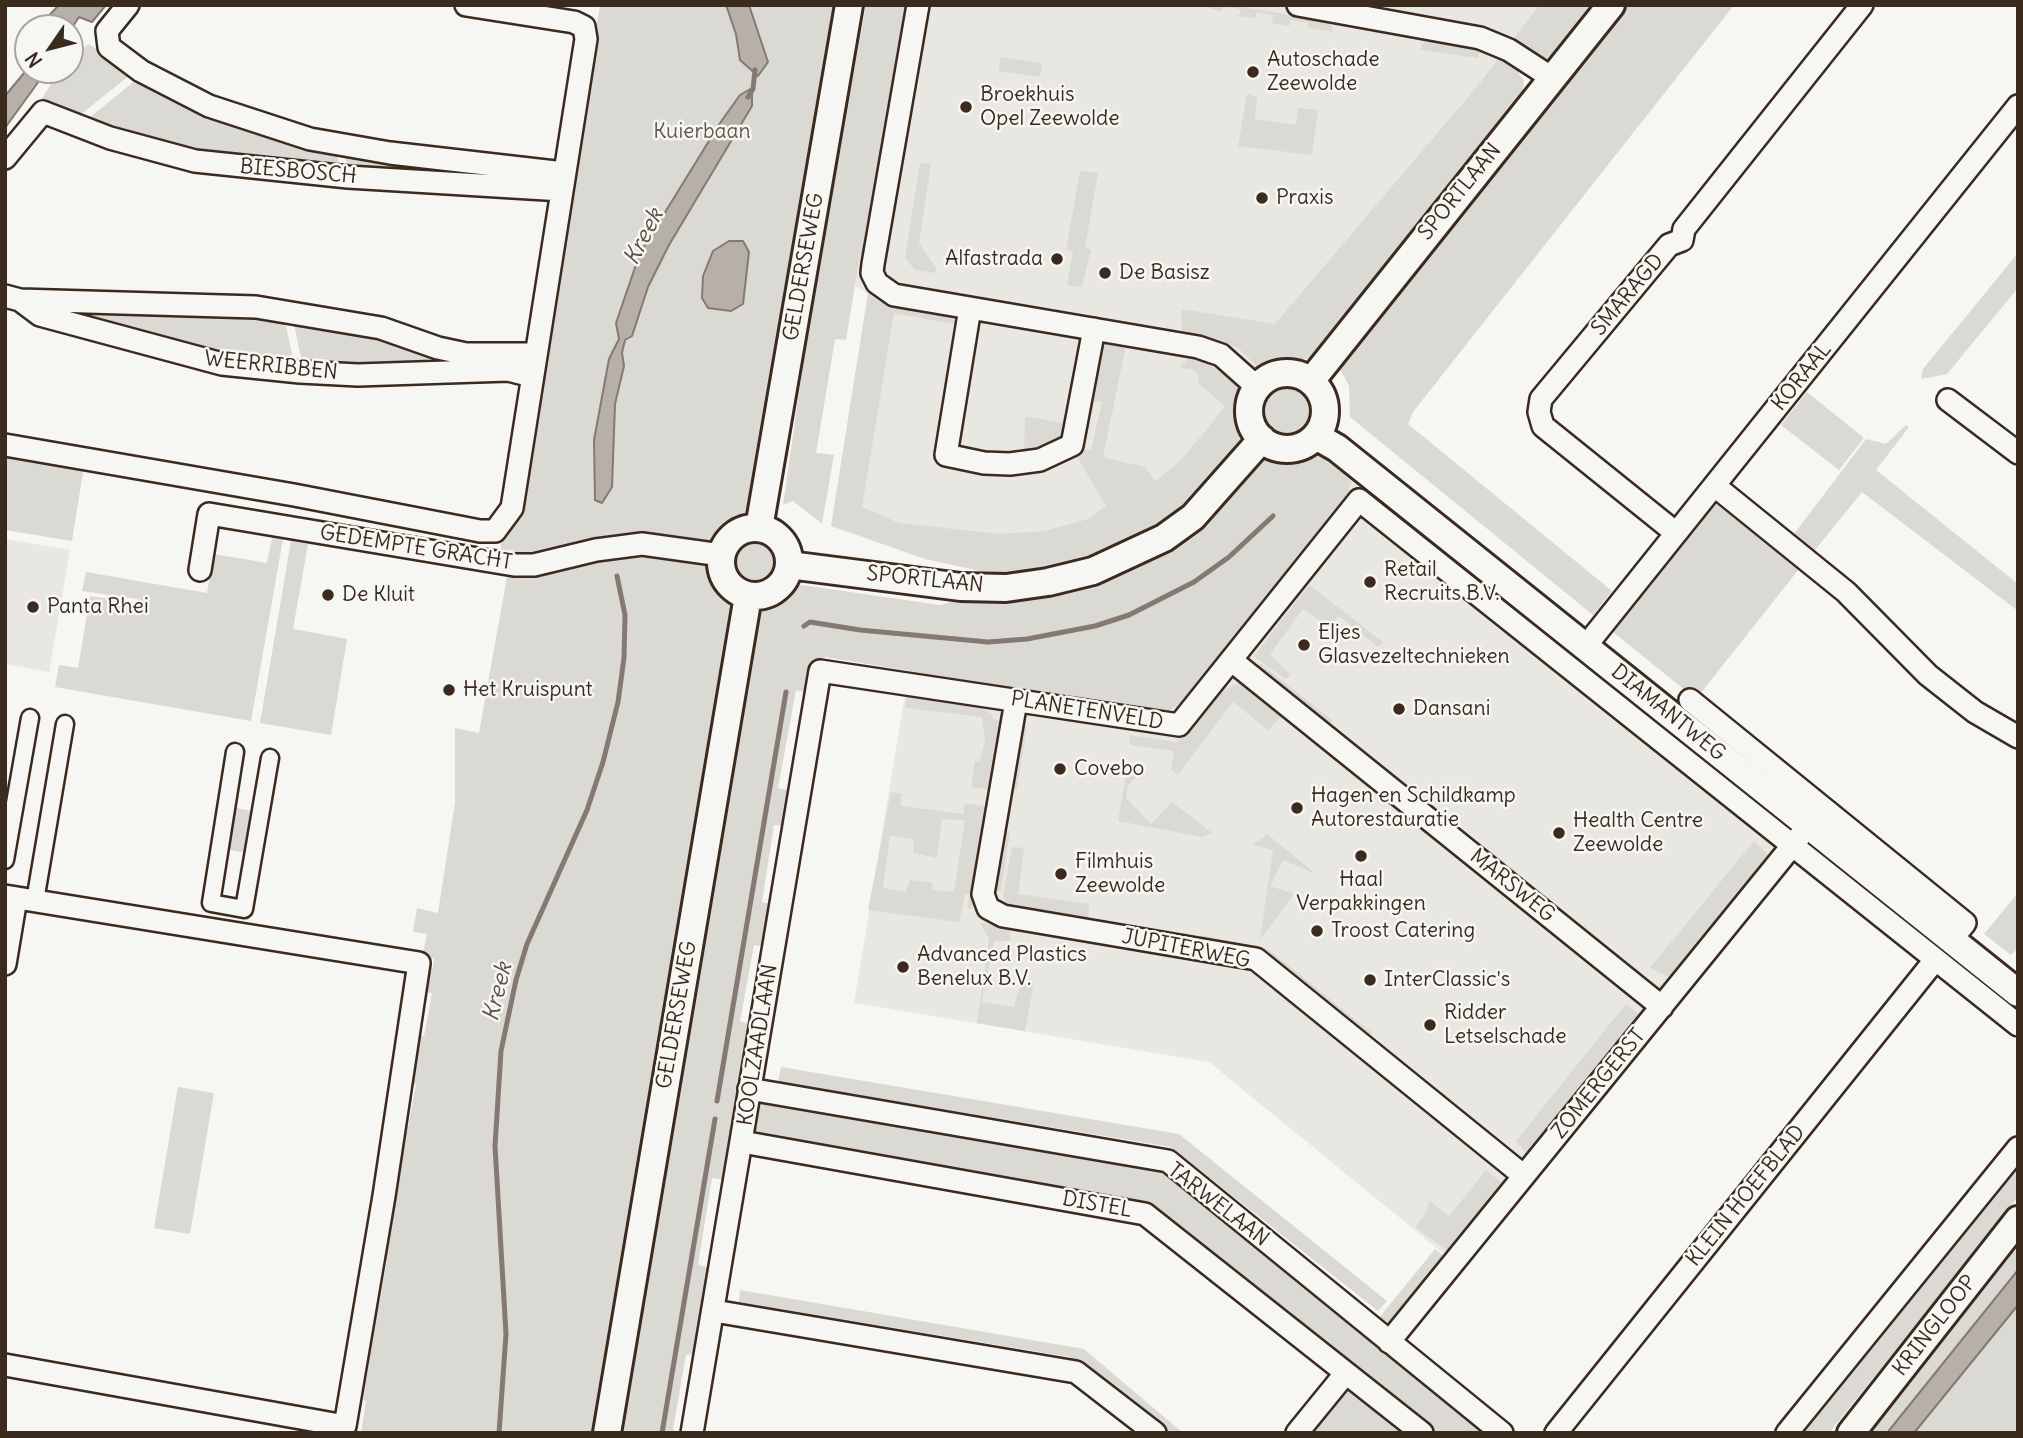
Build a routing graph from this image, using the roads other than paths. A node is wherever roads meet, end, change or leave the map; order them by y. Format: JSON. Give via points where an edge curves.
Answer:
{"nodes":[{"id":1,"x":128,"y":5,"type":"edge"},
{"id":2,"x":466,"y":5,"type":"edge"},
{"id":3,"x":849,"y":5,"type":"edge"},
{"id":4,"x":918,"y":5,"type":"edge"},
{"id":5,"x":1611,"y":5,"type":"edge"},
{"id":6,"x":1862,"y":5,"type":"edge"},
{"id":7,"x":1310,"y":6,"type":"edge"},
{"id":8,"x":1552,"y":78,"type":"junction"},
{"id":9,"x":2018,"y":106,"type":"edge"},
{"id":10,"x":5,"y":158,"type":"edge"},
{"id":11,"x":563,"y":182,"type":"junction"},
{"id":12,"x":13,"y":298,"type":"edge"},
{"id":13,"x":970,"y":308,"type":"junction"},
{"id":14,"x":1094,"y":329,"type":"junction"},
{"id":15,"x":534,"y":365,"type":"junction"},
{"id":16,"x":1311,"y":381,"type":"junction"},
{"id":17,"x":1256,"y":387,"type":"junction"},
{"id":18,"x":1948,"y":400,"type":"dead end"},
{"id":19,"x":1316,"y":436,"type":"junction"},
{"id":20,"x":1262,"y":439,"type":"junction"},
{"id":21,"x":5,"y":445,"type":"edge"},
{"id":22,"x":2018,"y":453,"type":"edge"},
{"id":23,"x":1715,"y":486,"type":"junction"},
{"id":24,"x":1367,"y":489,"type":"junction"},
{"id":25,"x":760,"y":528,"type":"junction"},
{"id":26,"x":1676,"y":533,"type":"junction"},
{"id":27,"x":721,"y":555,"type":"junction"},
{"id":28,"x":789,"y":565,"type":"junction"},
{"id":29,"x":200,"y":570,"type":"dead end"},
{"id":30,"x":748,"y":596,"type":"junction"},
{"id":31,"x":1585,"y":647,"type":"junction"},
{"id":32,"x":1231,"y":660,"type":"junction"},
{"id":33,"x":835,"y":670,"type":"joint"},
{"id":34,"x":1690,"y":700,"type":"dead end"},
{"id":35,"x":1016,"y":701,"type":"junction"},
{"id":36,"x":30,"y":718,"type":"dead end"},
{"id":37,"x":65,"y":724,"type":"dead end"},
{"id":38,"x":1711,"y":731,"type":"junction"},
{"id":39,"x":2018,"y":737,"type":"edge"},
{"id":40,"x":235,"y":752,"type":"dead end"},
{"id":41,"x":270,"y":758,"type":"dead end"},
{"id":42,"x":1801,"y":835,"type":"junction"},
{"id":43,"x":5,"y":860,"type":"edge"},
{"id":44,"x":19,"y":898,"type":"edge"},
{"id":45,"x":227,"y":906,"type":"junction"},
{"id":46,"x":222,"y":931,"type":"junction"},
{"id":47,"x":1943,"y":950,"type":"junction"},
{"id":48,"x":5,"y":964,"type":"edge"},
{"id":49,"x":2018,"y":993,"type":"edge"},
{"id":50,"x":1662,"y":1007,"type":"junction"},
{"id":51,"x":2018,"y":1025,"type":"edge"},
{"id":52,"x":749,"y":1089,"type":"junction"},
{"id":53,"x":742,"y":1142,"type":"junction"},
{"id":54,"x":2018,"y":1148,"type":"edge"},
{"id":55,"x":1524,"y":1175,"type":"junction"},
{"id":56,"x":2018,"y":1220,"type":"edge"},
{"id":57,"x":714,"y":1311,"type":"junction"},
{"id":58,"x":1389,"y":1342,"type":"junction"},
{"id":59,"x":5,"y":1365,"type":"edge"},
{"id":60,"x":1345,"y":1374,"type":"junction"},
{"id":61,"x":607,"y":1433,"type":"edge"},
{"id":62,"x":692,"y":1433,"type":"edge"},
{"id":63,"x":1155,"y":1433,"type":"edge"},
{"id":64,"x":1297,"y":1433,"type":"edge"},
{"id":65,"x":1422,"y":1433,"type":"edge"},
{"id":66,"x":1503,"y":1433,"type":"edge"},
{"id":67,"x":1556,"y":1433,"type":"edge"},
{"id":68,"x":1787,"y":1433,"type":"edge"},
{"id":69,"x":1851,"y":1433,"type":"edge"}],
"edges":[{"from":1,"to":11,"type":"street","name":"BIESBOSCH","via":[[107,31],[109,47],[120,58],[209,106],[310,139]]},
{"from":2,"to":11,"type":"street","via":[[584,27]]},
{"from":3,"to":25,"type":"street","name":"GELDERSEWEG"},
{"from":4,"to":13,"type":"street","via":[[873,273],[877,283],[894,295]]},
{"from":5,"to":8,"type":"street","name":"SPORTLAAN"},
{"from":6,"to":26,"type":"street","name":"SMARAGD","via":[[1684,229],[1682,240],[1669,245],[1541,399],[1543,426]]},
{"from":7,"to":8,"type":"street","via":[[1480,38],[1509,50]]},
{"from":8,"to":16,"type":"street","name":"SPORTLAAN"},
{"from":9,"to":23,"type":"street","name":"KORAAL"},
{"from":10,"to":11,"type":"street","name":"BIESBOSCH","via":[[43,112],[145,150],[195,161],[348,177]]},
{"from":11,"to":15,"type":"street"},
{"from":12,"to":15,"type":"street","name":"WEERRIBBEN","via":[[256,307],[380,328],[438,348]]},
{"from":12,"to":15,"type":"street","name":"WEERRIBBEN","via":[[40,315],[222,364],[312,373],[508,370]]},
{"from":13,"to":14,"type":"street"},
{"from":13,"to":14,"type":"street","via":[[946,455],[984,463],[1040,460],[1072,445]]},
{"from":14,"to":17,"type":"street","via":[[1221,355]]},
{"from":15,"to":21,"type":"street","via":[[512,508],[495,531]]},
{"from":16,"to":17,"type":"street","via":[[1293,372],[1273,375]]},
{"from":16,"to":19,"type":"street","via":[[1325,407]]},
{"from":17,"to":20,"type":"street","via":[[1249,404],[1251,424]]},
{"from":18,"to":22,"type":"street"},
{"from":19,"to":20,"type":"street","via":[[1289,449]]},
{"from":19,"to":24,"type":"street","name":"DIAMANTWEG"},
{"from":20,"to":28,"type":"street","name":"SPORTLAAN","via":[[1193,517],[1164,538],[1093,571],[1006,588],[961,587]]},
{"from":23,"to":26,"type":"street","name":"KORAAL"},
{"from":23,"to":39,"type":"street","via":[[1846,592],[1928,676]]},
{"from":24,"to":31,"type":"street","name":"DIAMANTWEG"},
{"from":24,"to":32,"type":"street","name":"PLANETENVELD"},
{"from":24,"to":42,"type":"street"},
{"from":25,"to":27,"type":"street","via":[[735,534]]},
{"from":25,"to":28,"type":"street","via":[[782,540]]},
{"from":26,"to":31,"type":"street","name":"KORAAL"},
{"from":27,"to":29,"type":"street","name":"GEDEMPTE GRACHT","via":[[642,544],[514,565],[209,514]]},
{"from":27,"to":30,"type":"street","via":[[727,581]]},
{"from":28,"to":30,"type":"street","via":[[783,583],[767,594]]},
{"from":30,"to":61,"type":"street","name":"GELDERSEWEG"},
{"from":31,"to":38,"type":"street","name":"DIAMANTWEG"},
{"from":32,"to":35,"type":"street","name":"PLANETENVELD","via":[[1179,725]]},
{"from":32,"to":50,"type":"street","name":"MARSWEG"},
{"from":33,"to":35,"type":"street","name":"PLANETENVELD"},
{"from":33,"to":52,"type":"street","name":"KOOLZAADLAAN","via":[[820,671]]},
{"from":34,"to":38,"type":"street"},
{"from":35,"to":55,"type":"street","name":"JUPITERWEG","via":[[983,894],[988,908],[1003,916],[1256,960]]},
{"from":36,"to":43,"type":"street"},
{"from":37,"to":44,"type":"street"},
{"from":38,"to":42,"type":"street","name":"DIAMANTWEG"},
{"from":38,"to":47,"type":"street","via":[[1965,923]]},
{"from":40,"to":45,"type":"street","via":[[211,904]]},
{"from":41,"to":45,"type":"street","via":[[244,909]]},
{"from":42,"to":47,"type":"street","name":"DIAMANTWEG"},
{"from":42,"to":50,"type":"street","name":"ZOMERGERST"},
{"from":44,"to":46,"type":"street"},
{"from":44,"to":48,"type":"street"},
{"from":45,"to":46,"type":"street"},
{"from":46,"to":59,"type":"street","via":[[419,964],[345,1426]]},
{"from":47,"to":49,"type":"street","name":"DIAMANTWEG"},
{"from":47,"to":51,"type":"street"},
{"from":47,"to":67,"type":"street","name":"KLEIN HOEFBLAD"},
{"from":50,"to":55,"type":"street","name":"ZOMERGERST"},
{"from":52,"to":53,"type":"street","name":"KOOLZAADLAAN"},
{"from":52,"to":58,"type":"street","name":"TARWELAAN","via":[[1168,1161]]},
{"from":53,"to":57,"type":"street","name":"KOOLZAADLAAN"},
{"from":53,"to":60,"type":"street","name":"DISTEL","via":[[1144,1214]]},
{"from":54,"to":68,"type":"street"},
{"from":55,"to":58,"type":"street","name":"ZOMERGERST"},
{"from":56,"to":69,"type":"street","name":"KRINGLOOP"},
{"from":57,"to":62,"type":"street","name":"KOOLZAADLAAN"},
{"from":57,"to":63,"type":"street","via":[[1076,1372]]},
{"from":58,"to":66,"type":"street","name":"TARWELAAN"},
{"from":60,"to":64,"type":"street"},
{"from":60,"to":65,"type":"street","name":"DISTEL"}]}
